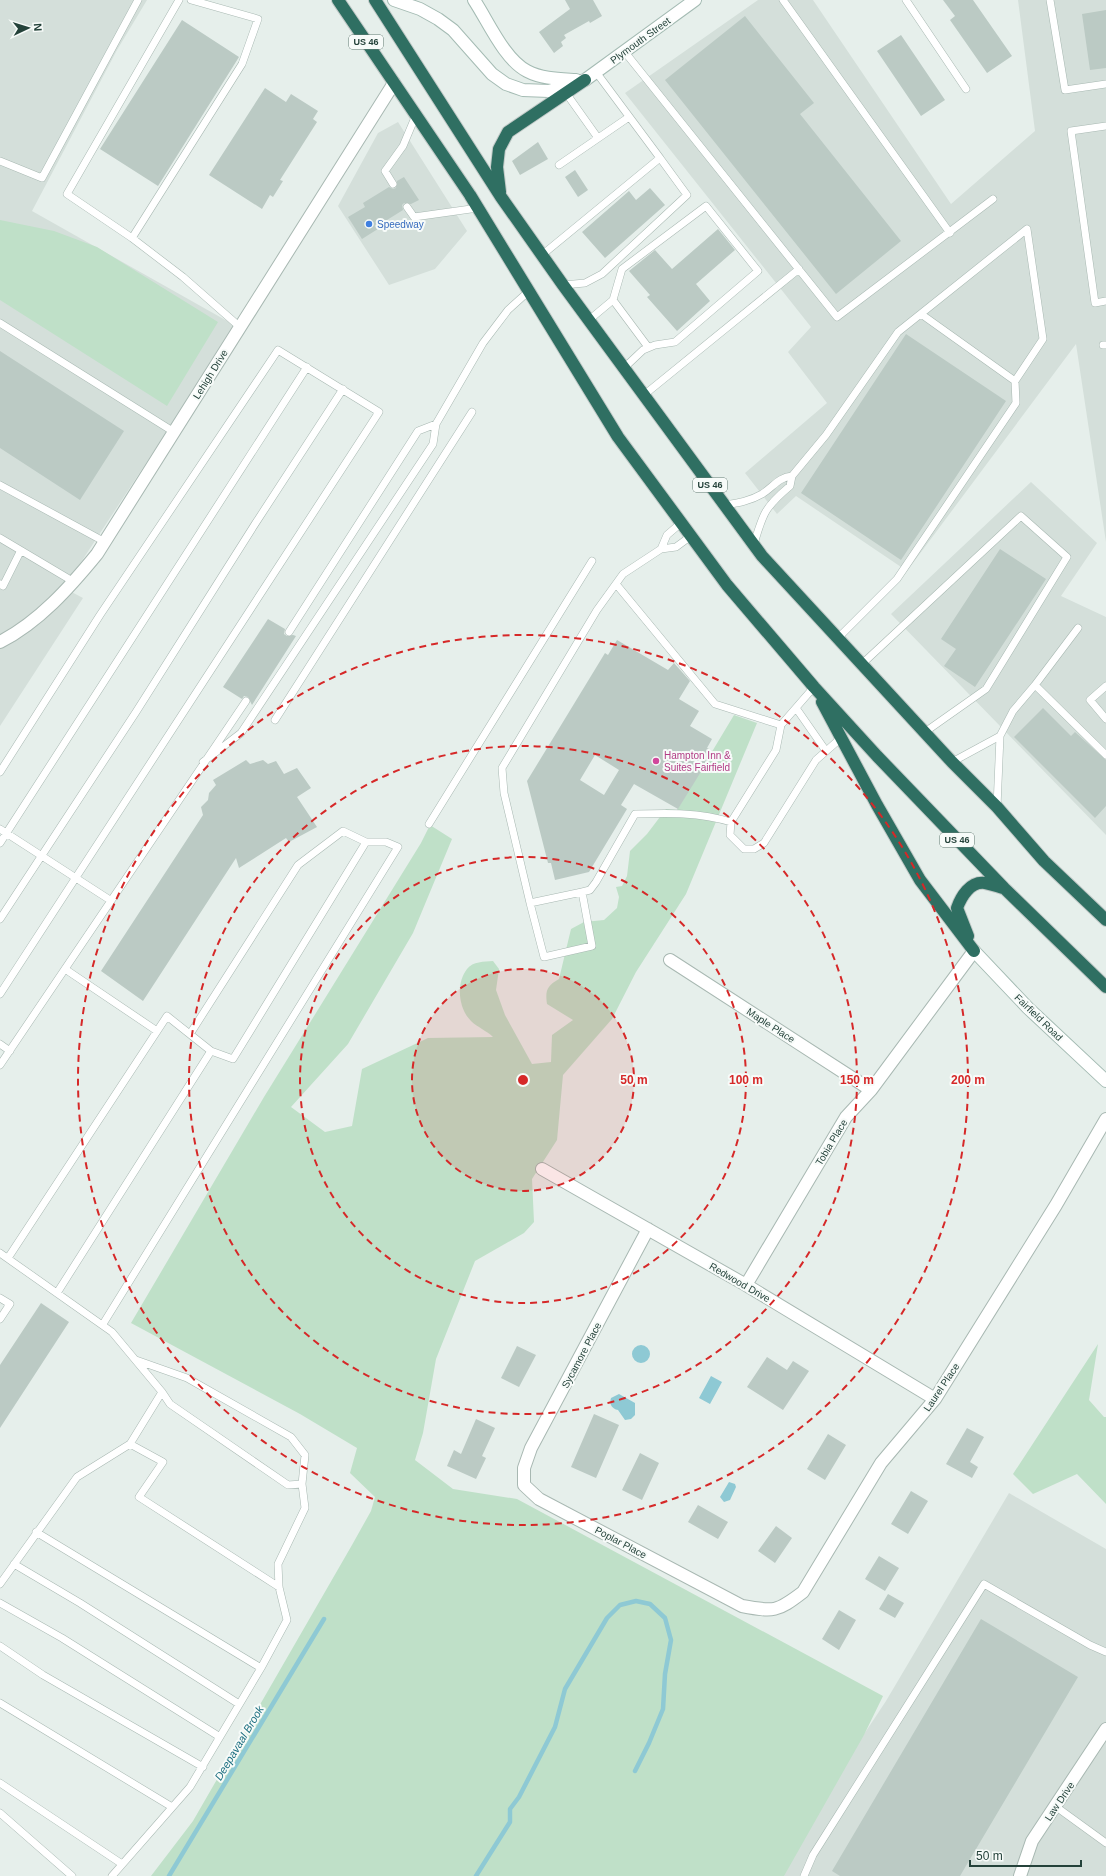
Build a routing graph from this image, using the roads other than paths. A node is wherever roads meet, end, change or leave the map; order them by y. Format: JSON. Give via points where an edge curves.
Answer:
{"nodes":[{"id":1,"x":138,"y":0,"type":"edge"},
{"id":2,"x":179,"y":0,"type":"edge"},
{"id":3,"x":191,"y":0,"type":"edge"},
{"id":4,"x":338,"y":0,"type":"edge"},
{"id":5,"x":375,"y":0,"type":"edge"},
{"id":6,"x":394,"y":0,"type":"edge"},
{"id":7,"x":474,"y":0,"type":"edge"},
{"id":8,"x":695,"y":0,"type":"edge"},
{"id":9,"x":783,"y":0,"type":"edge"},
{"id":10,"x":906,"y":0,"type":"edge"},
{"id":11,"x":1050,"y":0,"type":"edge"},
{"id":12,"x":624,"y":51,"type":"junction"},
{"id":13,"x":596,"y":72,"type":"junction"},
{"id":14,"x":585,"y":80,"type":"junction"},
{"id":15,"x":394,"y":83,"type":"junction"},
{"id":16,"x":1106,"y":84,"type":"edge"},
{"id":17,"x":966,"y":89,"type":"dead end"},
{"id":18,"x":566,"y":93,"type":"junction"},
{"id":19,"x":416,"y":115,"type":"junction"},
{"id":20,"x":629,"y":117,"type":"junction"},
{"id":21,"x":1106,"y":126,"type":"edge"},
{"id":22,"x":598,"y":138,"type":"junction"},
{"id":23,"x":660,"y":158,"type":"junction"},
{"id":24,"x":0,"y":161,"type":"edge"},
{"id":25,"x":559,"y":165,"type":"dead end"},
{"id":26,"x":393,"y":184,"type":"dead end"},
{"id":27,"x":501,"y":197,"type":"junction"},
{"id":28,"x":993,"y":199,"type":"dead end"},
{"id":29,"x":407,"y":207,"type":"dead end"},
{"id":30,"x":478,"y":208,"type":"junction"},
{"id":31,"x":950,"y":233,"type":"junction"},
{"id":32,"x":132,"y":238,"type":"junction"},
{"id":33,"x":542,"y":255,"type":"junction"},
{"id":34,"x":799,"y":269,"type":"junction"},
{"id":35,"x":563,"y":285,"type":"junction"},
{"id":36,"x":528,"y":291,"type":"junction"},
{"id":37,"x":613,"y":300,"type":"junction"},
{"id":38,"x":1106,"y":301,"type":"edge"},
{"id":39,"x":921,"y":314,"type":"junction"},
{"id":40,"x":588,"y":320,"type":"junction"},
{"id":41,"x":0,"y":323,"type":"edge"},
{"id":42,"x":240,"y":327,"type":"junction"},
{"id":43,"x":648,"y":347,"type":"junction"},
{"id":44,"x":307,"y":367,"type":"junction"},
{"id":45,"x":624,"y":368,"type":"junction"},
{"id":46,"x":1015,"y":381,"type":"junction"},
{"id":47,"x":342,"y":389,"type":"junction"},
{"id":48,"x":644,"y":395,"type":"junction"},
{"id":49,"x":472,"y":412,"type":"dead end"},
{"id":50,"x":436,"y":424,"type":"junction"},
{"id":51,"x":174,"y":432,"type":"junction"},
{"id":52,"x":792,"y":476,"type":"junction"},
{"id":53,"x":0,"y":485,"type":"edge"},
{"id":54,"x":725,"y":505,"type":"junction"},
{"id":55,"x":681,"y":523,"type":"junction"},
{"id":56,"x":691,"y":536,"type":"junction"},
{"id":57,"x":0,"y":538,"type":"edge"},
{"id":58,"x":105,"y":542,"type":"junction"},
{"id":59,"x":754,"y":544,"type":"junction"},
{"id":60,"x":661,"y":549,"type":"junction"},
{"id":61,"x":20,"y":552,"type":"junction"},
{"id":62,"x":592,"y":561,"type":"dead end"},
{"id":63,"x":74,"y":582,"type":"junction"},
{"id":64,"x":0,"y":584,"type":"edge"},
{"id":65,"x":616,"y":584,"type":"junction"},
{"id":66,"x":1078,"y":628,"type":"dead end"},
{"id":67,"x":289,"y":632,"type":"dead end"},
{"id":68,"x":838,"y":638,"type":"junction"},
{"id":69,"x":0,"y":642,"type":"edge"},
{"id":70,"x":862,"y":664,"type":"junction"},
{"id":71,"x":1035,"y":685,"type":"junction"},
{"id":72,"x":1106,"y":686,"type":"edge"},
{"id":73,"x":814,"y":687,"type":"junction"},
{"id":74,"x":246,"y":701,"type":"dead end"},
{"id":75,"x":796,"y":708,"type":"junction"},
{"id":76,"x":1106,"y":719,"type":"edge"},
{"id":77,"x":275,"y":720,"type":"dead end"},
{"id":78,"x":781,"y":725,"type":"junction"},
{"id":79,"x":925,"y":732,"type":"junction"},
{"id":80,"x":1000,"y":736,"type":"junction"},
{"id":81,"x":841,"y":738,"type":"junction"},
{"id":82,"x":826,"y":751,"type":"junction"},
{"id":83,"x":1106,"y":755,"type":"edge"},
{"id":84,"x":203,"y":762,"type":"junction"},
{"id":85,"x":952,"y":762,"type":"junction"},
{"id":86,"x":0,"y":772,"type":"edge"},
{"id":87,"x":997,"y":807,"type":"junction"},
{"id":88,"x":730,"y":822,"type":"junction"},
{"id":89,"x":429,"y":824,"type":"dead end"},
{"id":90,"x":3,"y":831,"type":"edge"},
{"id":91,"x":0,"y":842,"type":"edge"},
{"id":92,"x":366,"y":842,"type":"junction"},
{"id":93,"x":41,"y":857,"type":"junction"},
{"id":94,"x":75,"y":878,"type":"junction"},
{"id":95,"x":1004,"y":888,"type":"junction"},
{"id":96,"x":582,"y":892,"type":"junction"},
{"id":97,"x":110,"y":900,"type":"junction"},
{"id":98,"x":530,"y":903,"type":"junction"},
{"id":99,"x":0,"y":920,"type":"edge"},
{"id":100,"x":1106,"y":920,"type":"edge"},
{"id":101,"x":974,"y":951,"type":"junction"},
{"id":102,"x":670,"y":960,"type":"dead end"},
{"id":103,"x":64,"y":969,"type":"junction"},
{"id":104,"x":1106,"y":987,"type":"edge"},
{"id":105,"x":0,"y":994,"type":"edge"},
{"id":106,"x":157,"y":1031,"type":"junction"},
{"id":107,"x":190,"y":1034,"type":"junction"},
{"id":108,"x":0,"y":1044,"type":"edge"},
{"id":109,"x":10,"y":1051,"type":"junction"},
{"id":110,"x":211,"y":1051,"type":"junction"},
{"id":111,"x":0,"y":1066,"type":"edge"},
{"id":112,"x":1106,"y":1080,"type":"edge"},
{"id":113,"x":871,"y":1090,"type":"junction"},
{"id":114,"x":1106,"y":1119,"type":"edge"},
{"id":115,"x":542,"y":1169,"type":"dead end"},
{"id":116,"x":648,"y":1229,"type":"junction"},
{"id":117,"x":0,"y":1253,"type":"edge"},
{"id":118,"x":8,"y":1258,"type":"junction"},
{"id":119,"x":746,"y":1285,"type":"junction"},
{"id":120,"x":57,"y":1293,"type":"junction"},
{"id":121,"x":0,"y":1298,"type":"edge"},
{"id":122,"x":0,"y":1320,"type":"edge"},
{"id":123,"x":102,"y":1324,"type":"junction"},
{"id":124,"x":135,"y":1359,"type":"junction"},
{"id":125,"x":162,"y":1392,"type":"junction"},
{"id":126,"x":935,"y":1399,"type":"junction"},
{"id":127,"x":130,"y":1444,"type":"junction"},
{"id":128,"x":302,"y":1484,"type":"junction"},
{"id":129,"x":524,"y":1485,"type":"joint"},
{"id":130,"x":36,"y":1532,"type":"junction"},
{"id":131,"x":14,"y":1564,"type":"junction"},
{"id":132,"x":0,"y":1584,"type":"edge"},
{"id":133,"x":279,"y":1587,"type":"junction"},
{"id":134,"x":721,"y":1595,"type":"joint"},
{"id":135,"x":0,"y":1603,"type":"edge"},
{"id":136,"x":0,"y":1646,"type":"edge"},
{"id":137,"x":1106,"y":1652,"type":"edge"},
{"id":138,"x":261,"y":1668,"type":"junction"},
{"id":139,"x":0,"y":1704,"type":"edge"},
{"id":140,"x":239,"y":1704,"type":"junction"},
{"id":141,"x":1106,"y":1729,"type":"edge"},
{"id":142,"x":220,"y":1737,"type":"junction"},
{"id":143,"x":203,"y":1767,"type":"junction"},
{"id":144,"x":0,"y":1783,"type":"edge"},
{"id":145,"x":172,"y":1806,"type":"junction"},
{"id":146,"x":1055,"y":1806,"type":"junction"},
{"id":147,"x":0,"y":1813,"type":"edge"},
{"id":148,"x":1105,"y":1840,"type":"edge"},
{"id":149,"x":122,"y":1864,"type":"junction"},
{"id":150,"x":72,"y":1876,"type":"edge"},
{"id":151,"x":112,"y":1876,"type":"edge"},
{"id":152,"x":804,"y":1876,"type":"edge"},
{"id":153,"x":1020,"y":1876,"type":"edge"}],
"edges":[{"from":1,"to":24,"type":"lane","via":[[42,178]]},
{"from":2,"to":32,"type":"lane","via":[[67,194]]},
{"from":3,"to":32,"type":"lane","via":[[258,19],[242,64]]},
{"from":4,"to":15,"type":"highway","number":"US 46"},
{"from":5,"to":27,"type":"highway","number":"US 46"},
{"from":6,"to":14,"type":"street","name":"Plymouth Street","via":[[438,19],[453,30],[492,74],[506,84],[523,90],[550,91]]},
{"from":7,"to":14,"type":"street","via":[[504,49],[527,71],[551,78]]},
{"from":8,"to":12,"type":"street","name":"Plymouth Street"},
{"from":9,"to":31,"type":"lane"},
{"from":10,"to":17,"type":"lane"},
{"from":11,"to":16,"type":"lane","via":[[1065,90]]},
{"from":12,"to":13,"type":"street","name":"Plymouth Street"},
{"from":12,"to":34,"type":"lane"},
{"from":13,"to":14,"type":"street","name":"Plymouth Street"},
{"from":13,"to":20,"type":"lane"},
{"from":14,"to":18,"type":"highway"},
{"from":15,"to":19,"type":"highway","number":"US 46"},
{"from":15,"to":42,"type":"street","name":"Lehigh Drive"},
{"from":18,"to":22,"type":"lane"},
{"from":18,"to":27,"type":"highway","via":[[508,132],[499,149],[497,167]]},
{"from":19,"to":26,"type":"lane","via":[[403,146],[384,171]]},
{"from":19,"to":30,"type":"highway","number":"US 46"},
{"from":20,"to":22,"type":"lane"},
{"from":20,"to":23,"type":"lane"},
{"from":21,"to":38,"type":"lane","via":[[1071,131],[1094,303]]},
{"from":22,"to":25,"type":"lane"},
{"from":23,"to":33,"type":"lane"},
{"from":23,"to":35,"type":"lane","via":[[687,196],[602,274],[585,283]]},
{"from":27,"to":33,"type":"highway","number":"US 46"},
{"from":28,"to":31,"type":"lane"},
{"from":29,"to":30,"type":"lane","via":[[414,217]]},
{"from":30,"to":36,"type":"highway","number":"US 46"},
{"from":31,"to":34,"type":"lane","via":[[838,317]]},
{"from":32,"to":42,"type":"lane","via":[[183,277]]},
{"from":33,"to":35,"type":"highway","number":"US 46"},
{"from":34,"to":48,"type":"lane"},
{"from":35,"to":40,"type":"highway","number":"US 46"},
{"from":36,"to":50,"type":"lane","via":[[508,310],[483,343]]},
{"from":36,"to":55,"type":"highway","number":"US 46","via":[[618,437]]},
{"from":37,"to":40,"type":"lane"},
{"from":37,"to":43,"type":"lane"},
{"from":37,"to":43,"type":"lane","via":[[622,269],[706,206],[758,270],[675,342]]},
{"from":39,"to":46,"type":"lane"},
{"from":39,"to":46,"type":"lane","via":[[1027,229],[1043,339]]},
{"from":39,"to":52,"type":"lane","via":[[898,332],[826,435]]},
{"from":40,"to":45,"type":"highway","number":"US 46"},
{"from":41,"to":51,"type":"lane"},
{"from":42,"to":51,"type":"street","name":"Lehigh Drive"},
{"from":43,"to":45,"type":"lane"},
{"from":44,"to":47,"type":"lane"},
{"from":44,"to":86,"type":"lane","via":[[278,350],[100,615]]},
{"from":44,"to":90,"type":"lane"},
{"from":45,"to":48,"type":"highway","number":"US 46"},
{"from":46,"to":68,"type":"lane","via":[[1016,403],[897,579]]},
{"from":47,"to":93,"type":"lane"},
{"from":47,"to":94,"type":"lane","via":[[379,412]]},
{"from":48,"to":54,"type":"highway","number":"US 46"},
{"from":49,"to":77,"type":"lane"},
{"from":50,"to":67,"type":"lane","via":[[418,431]]},
{"from":50,"to":84,"type":"lane","via":[[433,444],[410,482],[241,733]]},
{"from":51,"to":58,"type":"street","name":"Lehigh Drive"},
{"from":52,"to":54,"type":"lane","via":[[783,477],[753,498]]},
{"from":52,"to":59,"type":"lane","via":[[790,486],[769,504],[760,522]]},
{"from":53,"to":58,"type":"lane"},
{"from":54,"to":59,"type":"highway","number":"US 46"},
{"from":55,"to":56,"type":"highway","number":"US 46"},
{"from":55,"to":60,"type":"lane","via":[[667,535]]},
{"from":56,"to":60,"type":"lane","via":[[676,547]]},
{"from":56,"to":73,"type":"highway","number":"US 46","via":[[727,585]]},
{"from":57,"to":61,"type":"lane"},
{"from":58,"to":63,"type":"street","name":"Lehigh Drive"},
{"from":59,"to":68,"type":"highway","number":"US 46"},
{"from":60,"to":65,"type":"lane","via":[[623,574]]},
{"from":61,"to":63,"type":"lane"},
{"from":61,"to":64,"type":"lane","via":[[3,586]]},
{"from":62,"to":89,"type":"lane"},
{"from":63,"to":69,"type":"street","name":"Lehigh Drive","via":[[65,593],[15,635]]},
{"from":65,"to":78,"type":"lane","via":[[714,704]]},
{"from":65,"to":98,"type":"lane","via":[[597,610],[502,768],[504,793]]},
{"from":66,"to":71,"type":"lane"},
{"from":68,"to":70,"type":"highway","number":"US 46"},
{"from":70,"to":79,"type":"highway","number":"US 46"},
{"from":70,"to":79,"type":"lane","via":[[1021,516],[1067,557],[986,688]]},
{"from":71,"to":80,"type":"lane","via":[[1013,711]]},
{"from":71,"to":83,"type":"lane"},
{"from":72,"to":76,"type":"lane","via":[[1090,700]]},
{"from":73,"to":75,"type":"lane"},
{"from":73,"to":81,"type":"highway"},
{"from":73,"to":95,"type":"highway","number":"US 46"},
{"from":74,"to":84,"type":"lane"},
{"from":75,"to":78,"type":"lane"},
{"from":75,"to":82,"type":"lane"},
{"from":78,"to":88,"type":"lane","via":[[776,750]]},
{"from":79,"to":85,"type":"highway","number":"US 46"},
{"from":80,"to":85,"type":"lane"},
{"from":80,"to":87,"type":"lane"},
{"from":81,"to":82,"type":"lane"},
{"from":81,"to":101,"type":"highway","via":[[920,880]]},
{"from":82,"to":88,"type":"lane","via":[[816,760],[764,843],[754,849],[744,849],[730,835]]},
{"from":84,"to":97,"type":"lane"},
{"from":85,"to":87,"type":"highway","number":"US 46"},
{"from":87,"to":100,"type":"highway","number":"US 46","via":[[1044,861]]},
{"from":88,"to":96,"type":"lane","via":[[681,813],[635,814],[596,882],[590,890]]},
{"from":90,"to":91,"type":"lane"},
{"from":90,"to":93,"type":"lane"},
{"from":92,"to":107,"type":"lane","via":[[343,832],[298,866]]},
{"from":92,"to":110,"type":"lane","via":[[233,1059]]},
{"from":92,"to":123,"type":"lane","via":[[386,842],[398,847]]},
{"from":93,"to":94,"type":"lane"},
{"from":93,"to":99,"type":"lane"},
{"from":94,"to":97,"type":"lane"},
{"from":94,"to":105,"type":"lane"},
{"from":95,"to":101,"type":"highway","via":[[983,882],[961,895],[957,908]]},
{"from":95,"to":104,"type":"highway","number":"US 46"},
{"from":96,"to":98,"type":"lane"},
{"from":96,"to":98,"type":"lane","via":[[592,946],[544,957]]},
{"from":97,"to":103,"type":"lane"},
{"from":101,"to":112,"type":"street","name":"Fairfield Road","via":[[1028,1008]]},
{"from":101,"to":113,"type":"street","name":"Tobia Place"},
{"from":102,"to":113,"type":"street","name":"Maple Place"},
{"from":103,"to":106,"type":"lane"},
{"from":103,"to":109,"type":"lane"},
{"from":106,"to":107,"type":"lane","via":[[167,1016]]},
{"from":106,"to":118,"type":"lane"},
{"from":107,"to":110,"type":"lane"},
{"from":108,"to":109,"type":"lane"},
{"from":109,"to":111,"type":"lane"},
{"from":110,"to":120,"type":"lane"},
{"from":113,"to":119,"type":"street","name":"Tobia Place","via":[[846,1117]]},
{"from":114,"to":126,"type":"street","name":"Laurel Place","via":[[1056,1205]]},
{"from":115,"to":116,"type":"street","name":"Redwood Drive"},
{"from":116,"to":119,"type":"street","name":"Redwood Drive"},
{"from":116,"to":129,"type":"street","name":"Sycamore Place","via":[[531,1448],[524,1468]]},
{"from":117,"to":118,"type":"lane"},
{"from":118,"to":120,"type":"lane"},
{"from":119,"to":126,"type":"street","name":"Redwood Drive"},
{"from":120,"to":123,"type":"lane"},
{"from":121,"to":122,"type":"lane","via":[[10,1304]]},
{"from":123,"to":124,"type":"lane"},
{"from":124,"to":125,"type":"lane"},
{"from":124,"to":128,"type":"lane","via":[[187,1378],[291,1436],[305,1455]]},
{"from":125,"to":127,"type":"lane"},
{"from":125,"to":128,"type":"lane","via":[[170,1404],[288,1485]]},
{"from":126,"to":134,"type":"street","name":"Laurel Place","via":[[881,1463],[803,1592],[784,1607],[768,1611],[742,1606]]},
{"from":127,"to":130,"type":"lane","via":[[77,1476]]},
{"from":127,"to":133,"type":"lane","via":[[163,1462],[139,1497]]},
{"from":128,"to":133,"type":"lane","via":[[305,1508],[278,1564]]},
{"from":129,"to":134,"type":"street","name":"Poplar Place","via":[[539,1499]]},
{"from":130,"to":131,"type":"lane"},
{"from":130,"to":138,"type":"lane"},
{"from":131,"to":132,"type":"lane"},
{"from":131,"to":140,"type":"lane"},
{"from":133,"to":138,"type":"lane","via":[[287,1620]]},
{"from":135,"to":142,"type":"lane","via":[[62,1638]]},
{"from":136,"to":143,"type":"lane","via":[[43,1675]]},
{"from":137,"to":152,"type":"lane","via":[[984,1584],[813,1855]]},
{"from":138,"to":140,"type":"lane"},
{"from":139,"to":145,"type":"lane"},
{"from":140,"to":142,"type":"lane"},
{"from":141,"to":146,"type":"street","name":"Law Drive"},
{"from":142,"to":143,"type":"lane"},
{"from":143,"to":145,"type":"lane","via":[[190,1787]]},
{"from":144,"to":149,"type":"lane"},
{"from":145,"to":149,"type":"lane"},
{"from":146,"to":148,"type":"lane"},
{"from":146,"to":153,"type":"street","name":"Law Drive","via":[[1032,1841]]},
{"from":147,"to":150,"type":"lane"},
{"from":149,"to":151,"type":"lane"}]}
